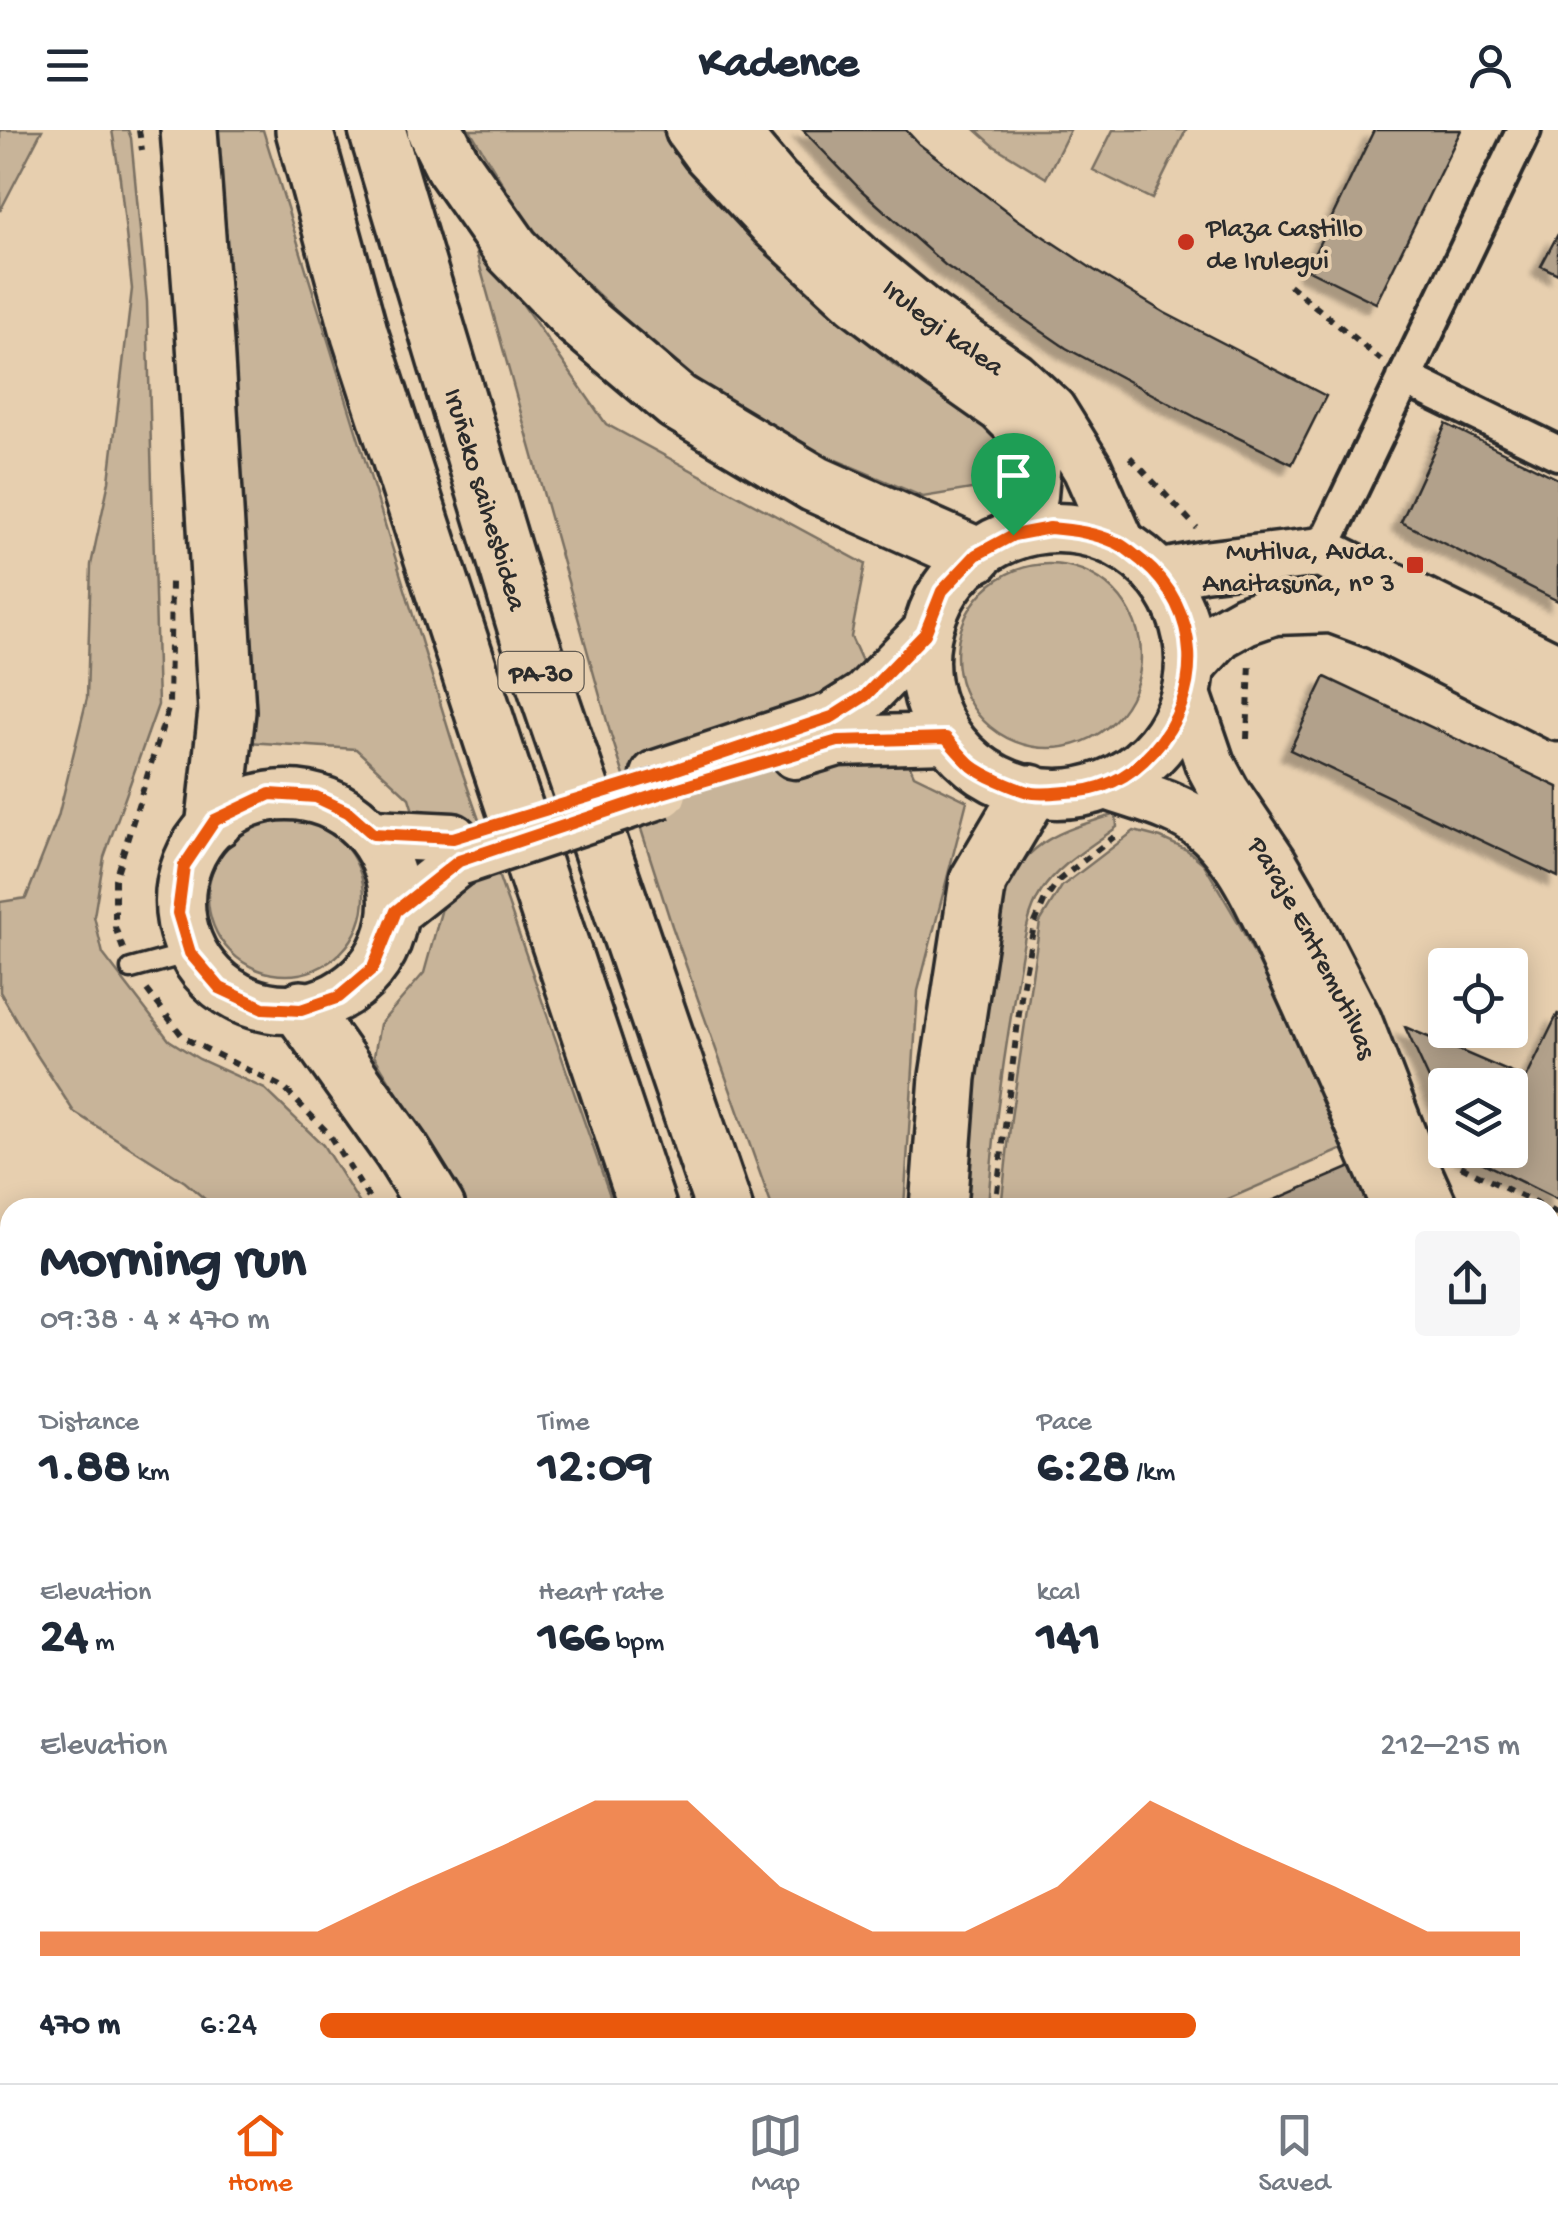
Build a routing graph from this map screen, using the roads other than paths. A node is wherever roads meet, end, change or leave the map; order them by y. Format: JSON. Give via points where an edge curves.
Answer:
{"nodes":[{"id":1,"x":188,"y":130,"type":"edge"},
{"id":2,"x":304,"y":130,"type":"edge"},
{"id":3,"x":377,"y":130,"type":"edge"},
{"id":4,"x":435,"y":130,"type":"edge"},
{"id":5,"x":690,"y":130,"type":"edge"},
{"id":6,"x":732,"y":130,"type":"edge"},
{"id":7,"x":1524,"y":130,"type":"edge"},
{"id":8,"x":1404,"y":378,"type":"junction"},
{"id":9,"x":1558,"y":453,"type":"edge"},
{"id":10,"x":1121,"y":544,"type":"junction"},
{"id":11,"x":994,"y":545,"type":"junction"},
{"id":12,"x":1321,"y":552,"type":"junction"},
{"id":13,"x":1158,"y":574,"type":"junction"},
{"id":14,"x":925,"y":634,"type":"junction"},
{"id":15,"x":1558,"y":669,"type":"edge"},
{"id":16,"x":1188,"y":680,"type":"junction"},
{"id":17,"x":1558,"y":716,"type":"edge"},
{"id":18,"x":946,"y":738,"type":"junction"},
{"id":19,"x":659,"y":784,"type":"junction"},
{"id":20,"x":1107,"y":785,"type":"junction"},
{"id":21,"x":1030,"y":793,"type":"junction"},
{"id":22,"x":215,"y":820,"type":"junction"},
{"id":23,"x":373,"y":834,"type":"junction"},
{"id":24,"x":456,"y":849,"type":"junction"},
{"id":25,"x":396,"y":911,"type":"junction"},
{"id":26,"x":190,"y":953,"type":"junction"},
{"id":27,"x":131,"y":969,"type":"dead end"},
{"id":28,"x":301,"y":1010,"type":"junction"},
{"id":29,"x":431,"y":1198,"type":"edge"},
{"id":30,"x":645,"y":1198,"type":"edge"},
{"id":31,"x":721,"y":1198,"type":"edge"},
{"id":32,"x":939,"y":1198,"type":"edge"},
{"id":33,"x":1392,"y":1198,"type":"edge"},
{"id":34,"x":1429,"y":1198,"type":"edge"}],
"edges":[{"from":1,"to":22,"type":"highway","via":[[226,711]]},
{"from":2,"to":30,"type":"highway","number":"PA-30","via":[[360,335]]},
{"from":3,"to":31,"type":"highway","name":"Iruñeko saihesbidea","number":"PA-30","via":[[528,634]]},
{"from":4,"to":11,"type":"highway","via":[[512,250],[578,318],[677,402],[815,484]]},
{"from":5,"to":11,"type":"street","name":"Irulegi kalea","via":[[774,225],[856,301],[1026,433],[1036,458],[1033,496]]},
{"from":6,"to":10,"type":"street","name":"Irulegi kalea","via":[[776,182],[864,263],[1051,410],[1087,468]]},
{"from":7,"to":8,"type":"street"},
{"from":8,"to":9,"type":"street"},
{"from":8,"to":12,"type":"street"},
{"from":10,"to":11,"type":"street","via":[[1083,530],[1050,528]]},
{"from":10,"to":13,"type":"street"},
{"from":11,"to":14,"type":"street","via":[[942,591]]},
{"from":12,"to":13,"type":"street"},
{"from":12,"to":15,"type":"street"},
{"from":13,"to":16,"type":"street","via":[[1187,632]]},
{"from":14,"to":18,"type":"street","via":[[925,691]]},
{"from":14,"to":19,"type":"street","via":[[865,696],[832,717]]},
{"from":16,"to":17,"type":"street","via":[[1220,634],[1246,620],[1274,610],[1332,608]]},
{"from":16,"to":20,"type":"street","via":[[1168,735],[1139,766]]},
{"from":16,"to":34,"type":"street","name":"Paraje Entremutilvas","via":[[1210,764],[1302,912],[1356,1021]]},
{"from":18,"to":19,"type":"street","via":[[838,741]]},
{"from":18,"to":21,"type":"street","via":[[975,769]]},
{"from":19,"to":24,"type":"street"},
{"from":20,"to":21,"type":"street"},
{"from":20,"to":33,"type":"street","name":"Paraje Entremutilvas","via":[[1176,810],[1224,846],[1282,948]]},
{"from":21,"to":32,"type":"highway","via":[[978,882],[948,1077]]},
{"from":22,"to":23,"type":"street","via":[[270,794],[316,797]]},
{"from":22,"to":26,"type":"street","via":[[184,866],[178,913]]},
{"from":23,"to":24,"type":"street"},
{"from":23,"to":25,"type":"street","via":[[391,869]]},
{"from":24,"to":25,"type":"street"},
{"from":25,"to":28,"type":"street","via":[[373,968],[339,997]]},
{"from":26,"to":27,"type":"lane"},
{"from":26,"to":28,"type":"street","via":[[220,988],[263,1008]]},
{"from":28,"to":29,"type":"highway"}]}
